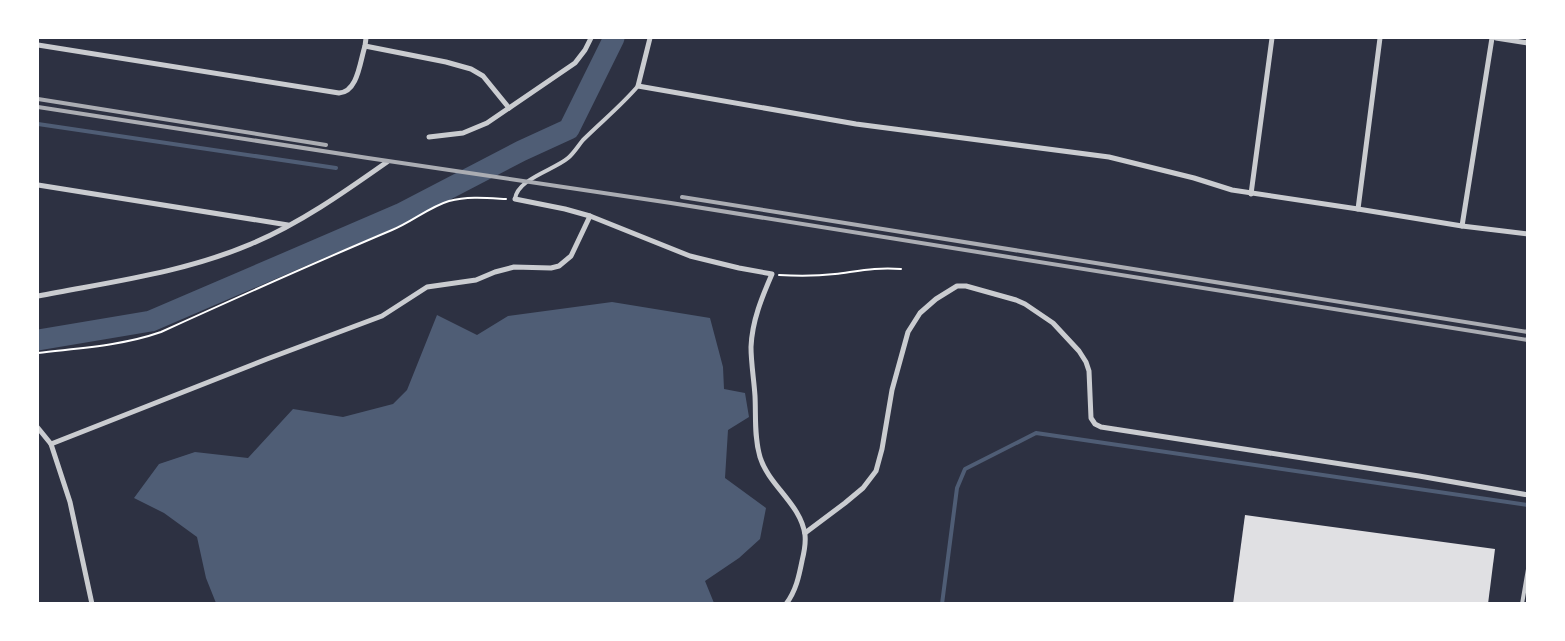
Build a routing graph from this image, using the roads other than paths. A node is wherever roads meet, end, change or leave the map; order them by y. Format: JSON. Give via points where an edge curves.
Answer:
{"nodes":[{"id":1,"x":366,"y":38,"type":"edge"},
{"id":2,"x":591,"y":38,"type":"edge"},
{"id":3,"x":650,"y":38,"type":"edge"},
{"id":4,"x":1272,"y":38,"type":"edge"},
{"id":5,"x":1380,"y":38,"type":"edge"},
{"id":6,"x":1492,"y":38,"type":"edge"},
{"id":7,"x":1496,"y":38,"type":"edge"},
{"id":8,"x":1528,"y":44,"type":"edge"},
{"id":9,"x":38,"y":45,"type":"edge"},
{"id":10,"x":365,"y":46,"type":"junction"},
{"id":11,"x":638,"y":86,"type":"junction"},
{"id":12,"x":509,"y":108,"type":"junction"},
{"id":13,"x":429,"y":137,"type":"dead end"},
{"id":14,"x":387,"y":162,"type":"dead end"},
{"id":15,"x":38,"y":185,"type":"edge"},
{"id":16,"x":1251,"y":194,"type":"junction"},
{"id":17,"x":515,"y":199,"type":"joint"},
{"id":18,"x":1358,"y":208,"type":"junction"},
{"id":19,"x":590,"y":216,"type":"junction"},
{"id":20,"x":289,"y":225,"type":"junction"},
{"id":21,"x":1462,"y":226,"type":"junction"},
{"id":22,"x":1528,"y":234,"type":"edge"},
{"id":23,"x":38,"y":296,"type":"edge"},
{"id":24,"x":38,"y":428,"type":"edge"},
{"id":25,"x":51,"y":444,"type":"junction"},
{"id":26,"x":1528,"y":495,"type":"edge"},
{"id":27,"x":805,"y":533,"type":"junction"},
{"id":28,"x":1528,"y":569,"type":"edge"},
{"id":29,"x":92,"y":604,"type":"edge"},
{"id":30,"x":786,"y":604,"type":"edge"},
{"id":31,"x":1522,"y":604,"type":"edge"}],
"edges":[{"from":1,"to":10,"type":"street"},
{"from":2,"to":12,"type":"street","via":[[575,62]]},
{"from":3,"to":11,"type":"street"},
{"from":4,"to":16,"type":"street"},
{"from":5,"to":18,"type":"street"},
{"from":6,"to":21,"type":"street"},
{"from":7,"to":8,"type":"street"},
{"from":9,"to":10,"type":"street","via":[[339,94],[352,86]]},
{"from":10,"to":12,"type":"street","via":[[470,70],[483,76]]},
{"from":11,"to":16,"type":"street","via":[[856,124],[1110,157]]},
{"from":11,"to":17,"type":"lane","via":[[568,158],[518,188]]},
{"from":12,"to":13,"type":"street","via":[[470,131]]},
{"from":14,"to":20,"type":"street"},
{"from":15,"to":20,"type":"street"},
{"from":16,"to":18,"type":"street"},
{"from":17,"to":19,"type":"street"},
{"from":18,"to":21,"type":"street"},
{"from":19,"to":25,"type":"street","via":[[571,256],[559,266],[514,267],[476,280],[426,287],[382,316]]},
{"from":19,"to":27,"type":"street","via":[[690,256],[772,274],[756,316],[752,338],[756,437],[764,469],[797,514]]},
{"from":20,"to":23,"type":"street","via":[[251,244],[185,266]]},
{"from":21,"to":22,"type":"street"},
{"from":24,"to":25,"type":"street"},
{"from":25,"to":29,"type":"street","via":[[74,518]]},
{"from":26,"to":27,"type":"street","via":[[1101,427],[1091,418],[1086,362],[1052,322],[1016,300],[956,286],[920,313],[908,332],[892,390],[876,471],[863,488]]},
{"from":27,"to":30,"type":"street","via":[[798,580]]},
{"from":28,"to":31,"type":"lane"}]}
